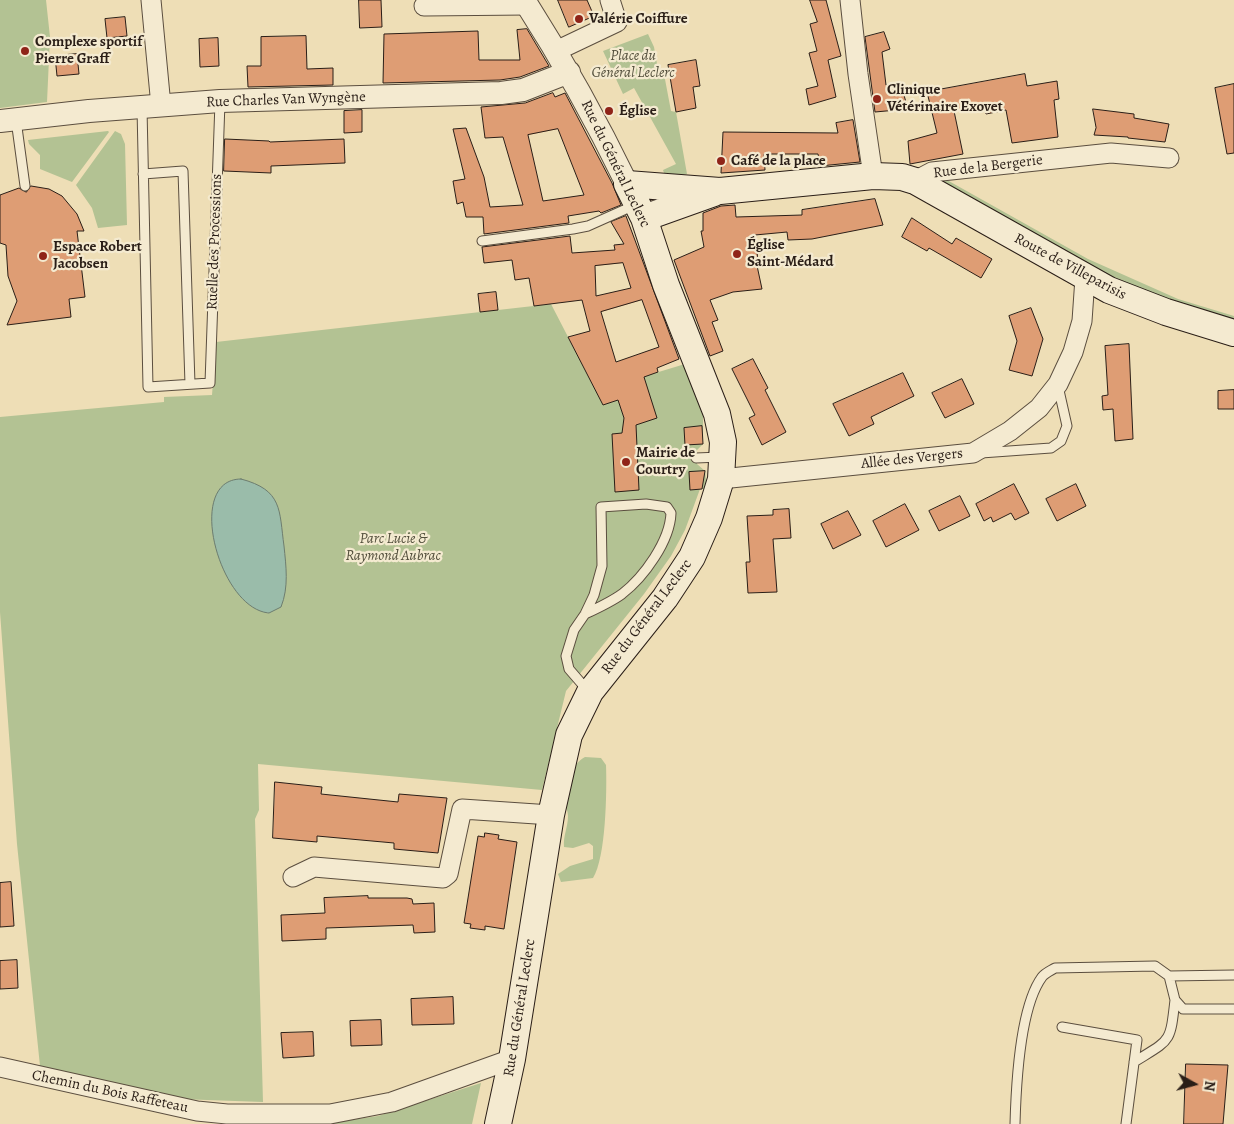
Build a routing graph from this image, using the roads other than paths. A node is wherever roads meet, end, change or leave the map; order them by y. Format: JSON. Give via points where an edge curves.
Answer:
{"nodes":[{"id":1,"x":151,"y":0,"type":"edge"},
{"id":2,"x":610,"y":0,"type":"edge"},
{"id":3,"x":850,"y":0,"type":"edge"},
{"id":4,"x":526,"y":3,"type":"edge"},
{"id":5,"x":424,"y":6,"type":"dead end"},
{"id":6,"x":556,"y":51,"type":"junction"},
{"id":7,"x":569,"y":72,"type":"junction"},
{"id":8,"x":220,"y":101,"type":"junction"},
{"id":9,"x":152,"y":106,"type":"junction"},
{"id":10,"x":8,"y":121,"type":"edge"},
{"id":11,"x":1168,"y":158,"type":"dead end"},
{"id":12,"x":143,"y":174,"type":"junction"},
{"id":13,"x":873,"y":176,"type":"junction"},
{"id":14,"x":915,"y":181,"type":"junction"},
{"id":15,"x":25,"y":186,"type":"dead end"},
{"id":16,"x":720,"y":191,"type":"junction"},
{"id":17,"x":636,"y":202,"type":"junction"},
{"id":18,"x":482,"y":241,"type":"dead end"},
{"id":19,"x":1085,"y":278,"type":"junction"},
{"id":20,"x":1234,"y":333,"type":"edge"},
{"id":21,"x":190,"y":384,"type":"junction"},
{"id":22,"x":1058,"y":384,"type":"junction"},
{"id":23,"x":974,"y":453,"type":"junction"},
{"id":24,"x":696,"y":458,"type":"dead end"},
{"id":25,"x":722,"y":468,"type":"junction"},
{"id":26,"x":585,"y":614,"type":"junction"},
{"id":27,"x":590,"y":692,"type":"junction"},
{"id":28,"x":552,"y":815,"type":"junction"},
{"id":29,"x":293,"y":877,"type":"dead end"},
{"id":30,"x":1234,"y":974,"type":"edge"},
{"id":31,"x":1169,"y":976,"type":"junction"},
{"id":32,"x":1175,"y":1000,"type":"junction"},
{"id":33,"x":1234,"y":1009,"type":"edge"},
{"id":34,"x":1062,"y":1027,"type":"dead end"},
{"id":35,"x":512,"y":1058,"type":"junction"},
{"id":36,"x":1134,"y":1062,"type":"junction"},
{"id":37,"x":0,"y":1067,"type":"edge"},
{"id":38,"x":498,"y":1124,"type":"edge"},
{"id":39,"x":1015,"y":1124,"type":"edge"},
{"id":40,"x":1126,"y":1124,"type":"edge"}],
"edges":[{"from":1,"to":9,"type":"street"},
{"from":2,"to":6,"type":"street","via":[[617,22]]},
{"from":3,"to":13,"type":"street","via":[[873,143]]},
{"from":4,"to":5,"type":"street"},
{"from":4,"to":6,"type":"street","name":"Rue du Général Leclerc"},
{"from":6,"to":7,"type":"street","name":"Rue du Général Leclerc"},
{"from":7,"to":8,"type":"street","name":"Rue Charles Van Wyngène","via":[[523,90],[501,92]]},
{"from":7,"to":17,"type":"street","name":"Rue du Général Leclerc"},
{"from":8,"to":9,"type":"street","name":"Rue Charles Van Wyngène"},
{"from":8,"to":21,"type":"lane","name":"Ruelle des Processions","via":[[210,383]]},
{"from":9,"to":10,"type":"street","name":"Rue Charles Van Wyngène"},
{"from":9,"to":12,"type":"lane"},
{"from":10,"to":15,"type":"lane"},
{"from":11,"to":14,"type":"street","name":"Rue de la Bergerie","via":[[1111,153],[932,172]]},
{"from":12,"to":21,"type":"lane","via":[[182,171]]},
{"from":12,"to":21,"type":"lane","via":[[148,387]]},
{"from":13,"to":14,"type":"main road","name":"Rue de la Bergerie"},
{"from":13,"to":16,"type":"main road","name":"Rue de la Bergerie"},
{"from":14,"to":19,"type":"main road","name":"Route de Villeparisis"},
{"from":16,"to":17,"type":"main road","name":"Rue de la Bergerie"},
{"from":16,"to":17,"type":"main road","name":"Rue de la Bergerie"},
{"from":17,"to":18,"type":"lane","via":[[573,230]]},
{"from":17,"to":25,"type":"main road","name":"Rue du Général Leclerc","via":[[718,414]]},
{"from":19,"to":20,"type":"main road","name":"Route de Villeparisis","via":[[1140,303]]},
{"from":19,"to":22,"type":"street","name":"Allée des Vergers","via":[[1082,321],[1073,352]]},
{"from":22,"to":23,"type":"street","name":"Allée des Vergers","via":[[1039,408]]},
{"from":22,"to":23,"type":"lane","via":[[1067,426],[1061,441],[1051,448]]},
{"from":23,"to":25,"type":"street","name":"Allée des Vergers"},
{"from":24,"to":25,"type":"lane"},
{"from":25,"to":27,"type":"main road","name":"Rue du Général Leclerc","via":[[709,518],[692,557],[665,598]]},
{"from":26,"to":26,"type":"lane","via":[[602,566],[601,507],[646,504],[667,507],[671,513],[669,527],[644,571],[623,593]]},
{"from":26,"to":27,"type":"lane","via":[[574,630],[566,656],[568,668]]},
{"from":27,"to":28,"type":"main road","name":"Rue du Général Leclerc","via":[[569,735]]},
{"from":28,"to":29,"type":"street","via":[[462,808],[448,874],[443,878],[314,867]]},
{"from":28,"to":35,"type":"main road","name":"Rue du Général Leclerc"},
{"from":30,"to":31,"type":"lane"},
{"from":31,"to":32,"type":"lane"},
{"from":31,"to":39,"type":"lane","via":[[1155,966],[1054,968],[1043,975],[1034,990],[1020,1047]]},
{"from":32,"to":33,"type":"lane","via":[[1183,1009]]},
{"from":32,"to":36,"type":"lane","via":[[1171,1033],[1165,1043]]},
{"from":34,"to":36,"type":"lane","via":[[1137,1040]]},
{"from":35,"to":37,"type":"street","name":"Chemin du Bois Raffeteau","via":[[392,1102],[330,1114],[196,1111]]},
{"from":35,"to":38,"type":"main road","name":"Rue du Général Leclerc"},
{"from":36,"to":40,"type":"lane"}]}
